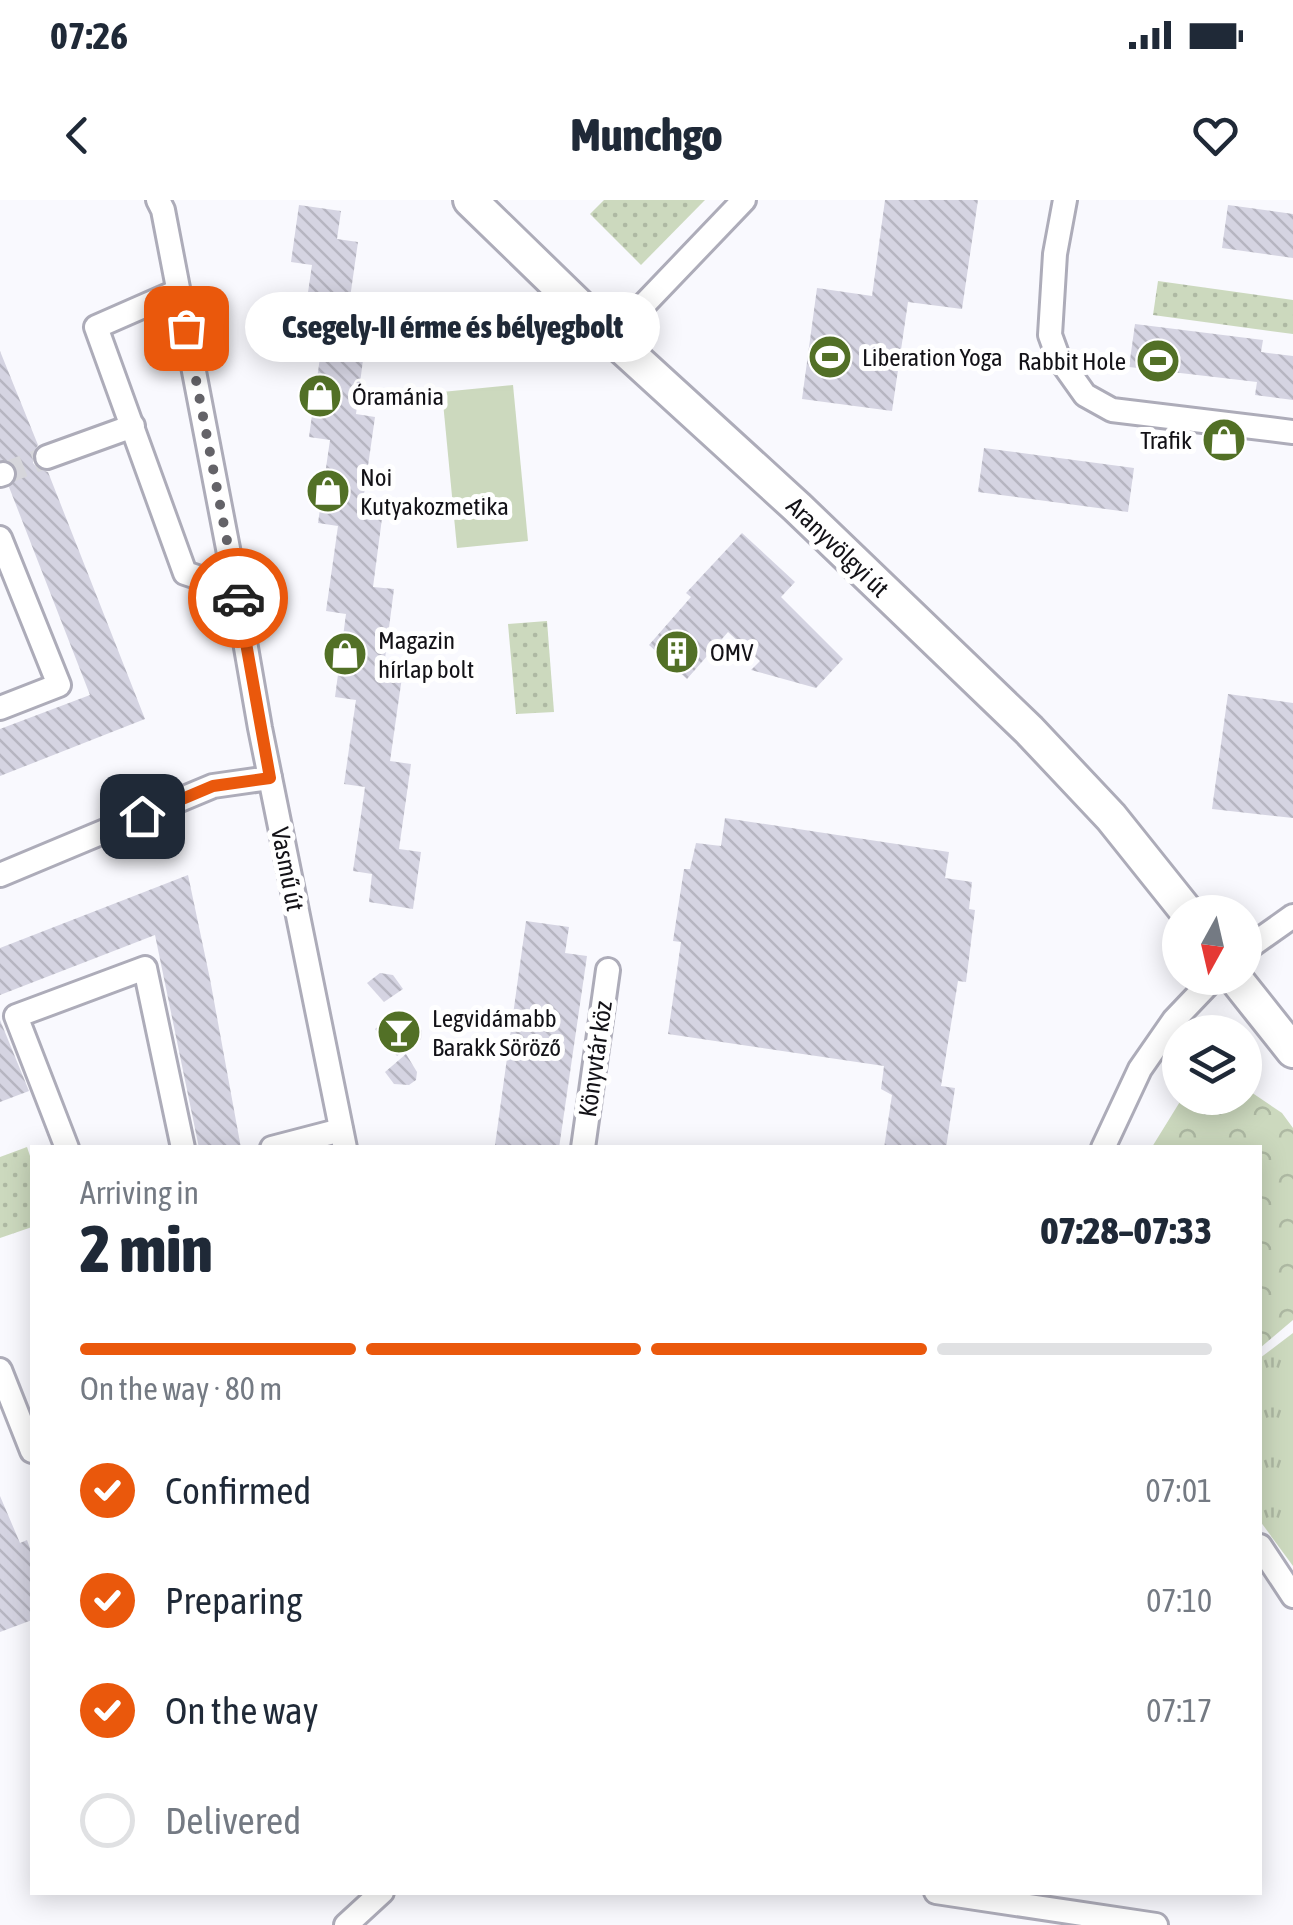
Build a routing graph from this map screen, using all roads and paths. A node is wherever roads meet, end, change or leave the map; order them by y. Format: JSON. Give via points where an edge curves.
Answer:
{"nodes":[{"id":1,"x":158,"y":200,"type":"edge"},
{"id":2,"x":178,"y":200,"type":"edge"},
{"id":3,"x":470,"y":200,"type":"edge"},
{"id":4,"x":744,"y":200,"type":"edge"},
{"id":5,"x":1065,"y":200,"type":"edge"},
{"id":6,"x":178,"y":291,"type":"junction"},
{"id":7,"x":612,"y":338,"type":"junction"},
{"id":8,"x":133,"y":426,"type":"junction"},
{"id":9,"x":1293,"y":432,"type":"edge"},
{"id":10,"x":47,"y":457,"type":"tunnel mouth"},
{"id":11,"x":0,"y":538,"type":"edge"},
{"id":12,"x":236,"y":590,"type":"junction"},
{"id":13,"x":11,"y":600,"type":"edge"},
{"id":14,"x":0,"y":708,"type":"edge"},
{"id":15,"x":270,"y":778,"type":"junction"},
{"id":16,"x":0,"y":874,"type":"edge"},
{"id":17,"x":1173,"y":895,"type":"edge"},
{"id":18,"x":1293,"y":916,"type":"edge"},
{"id":19,"x":1262,"y":938,"type":"edge"},
{"id":20,"x":608,"y":970,"type":"dead end"},
{"id":21,"x":1198,"y":995,"type":"edge"},
{"id":22,"x":1248,"y":995,"type":"edge"},
{"id":23,"x":1293,"y":1052,"type":"edge"},
{"id":24,"x":343,"y":1139,"type":"edge"},
{"id":25,"x":65,"y":1145,"type":"edge"},
{"id":26,"x":182,"y":1145,"type":"edge"},
{"id":27,"x":296,"y":1145,"type":"edge"},
{"id":28,"x":582,"y":1145,"type":"edge"},
{"id":29,"x":1104,"y":1145,"type":"edge"},
{"id":30,"x":0,"y":1370,"type":"edge"},
{"id":31,"x":30,"y":1447,"type":"edge"},
{"id":32,"x":1262,"y":1549,"type":"edge"},
{"id":33,"x":1293,"y":1596,"type":"edge"},
{"id":34,"x":379,"y":1895,"type":"edge"},
{"id":35,"x":956,"y":1895,"type":"edge"},
{"id":36,"x":346,"y":1925,"type":"edge"},
{"id":37,"x":1156,"y":1925,"type":"edge"}],
"edges":[{"from":1,"to":6,"type":"street","name":"Vasmű út"},
{"from":2,"to":6,"type":"street","name":"Vasmű út"},
{"from":3,"to":7,"type":"street","name":"Aranyvölgyi út"},
{"from":4,"to":7,"type":"street"},
{"from":5,"to":9,"type":"street","via":[[1050,335],[1085,395],[1112,410]]},
{"from":6,"to":8,"type":"street","via":[[96,327]]},
{"from":6,"to":12,"type":"street","name":"Vasmű út"},
{"from":7,"to":17,"type":"street","name":"Aranyvölgyi út","via":[[1029,730]]},
{"from":8,"to":10,"type":"street"},
{"from":8,"to":12,"type":"street","via":[[185,572]]},
{"from":11,"to":13,"type":"street"},
{"from":12,"to":15,"type":"street","name":"Vasmű út"},
{"from":13,"to":14,"type":"street","via":[[59,685]]},
{"from":15,"to":16,"type":"street","via":[[213,786]]},
{"from":15,"to":24,"type":"street","name":"Vasmű út"},
{"from":18,"to":19,"type":"street"},
{"from":20,"to":28,"type":"street","name":"Könyvtár köz"},
{"from":21,"to":29,"type":"street","via":[[1140,1069]]},
{"from":22,"to":23,"type":"street"},
{"from":24,"to":27,"type":"street"},
{"from":25,"to":26,"type":"street","via":[[16,1016],[144,968]]},
{"from":30,"to":31,"type":"street"},
{"from":32,"to":33,"type":"street"},
{"from":34,"to":36,"type":"street"},
{"from":35,"to":37,"type":"street"}]}
